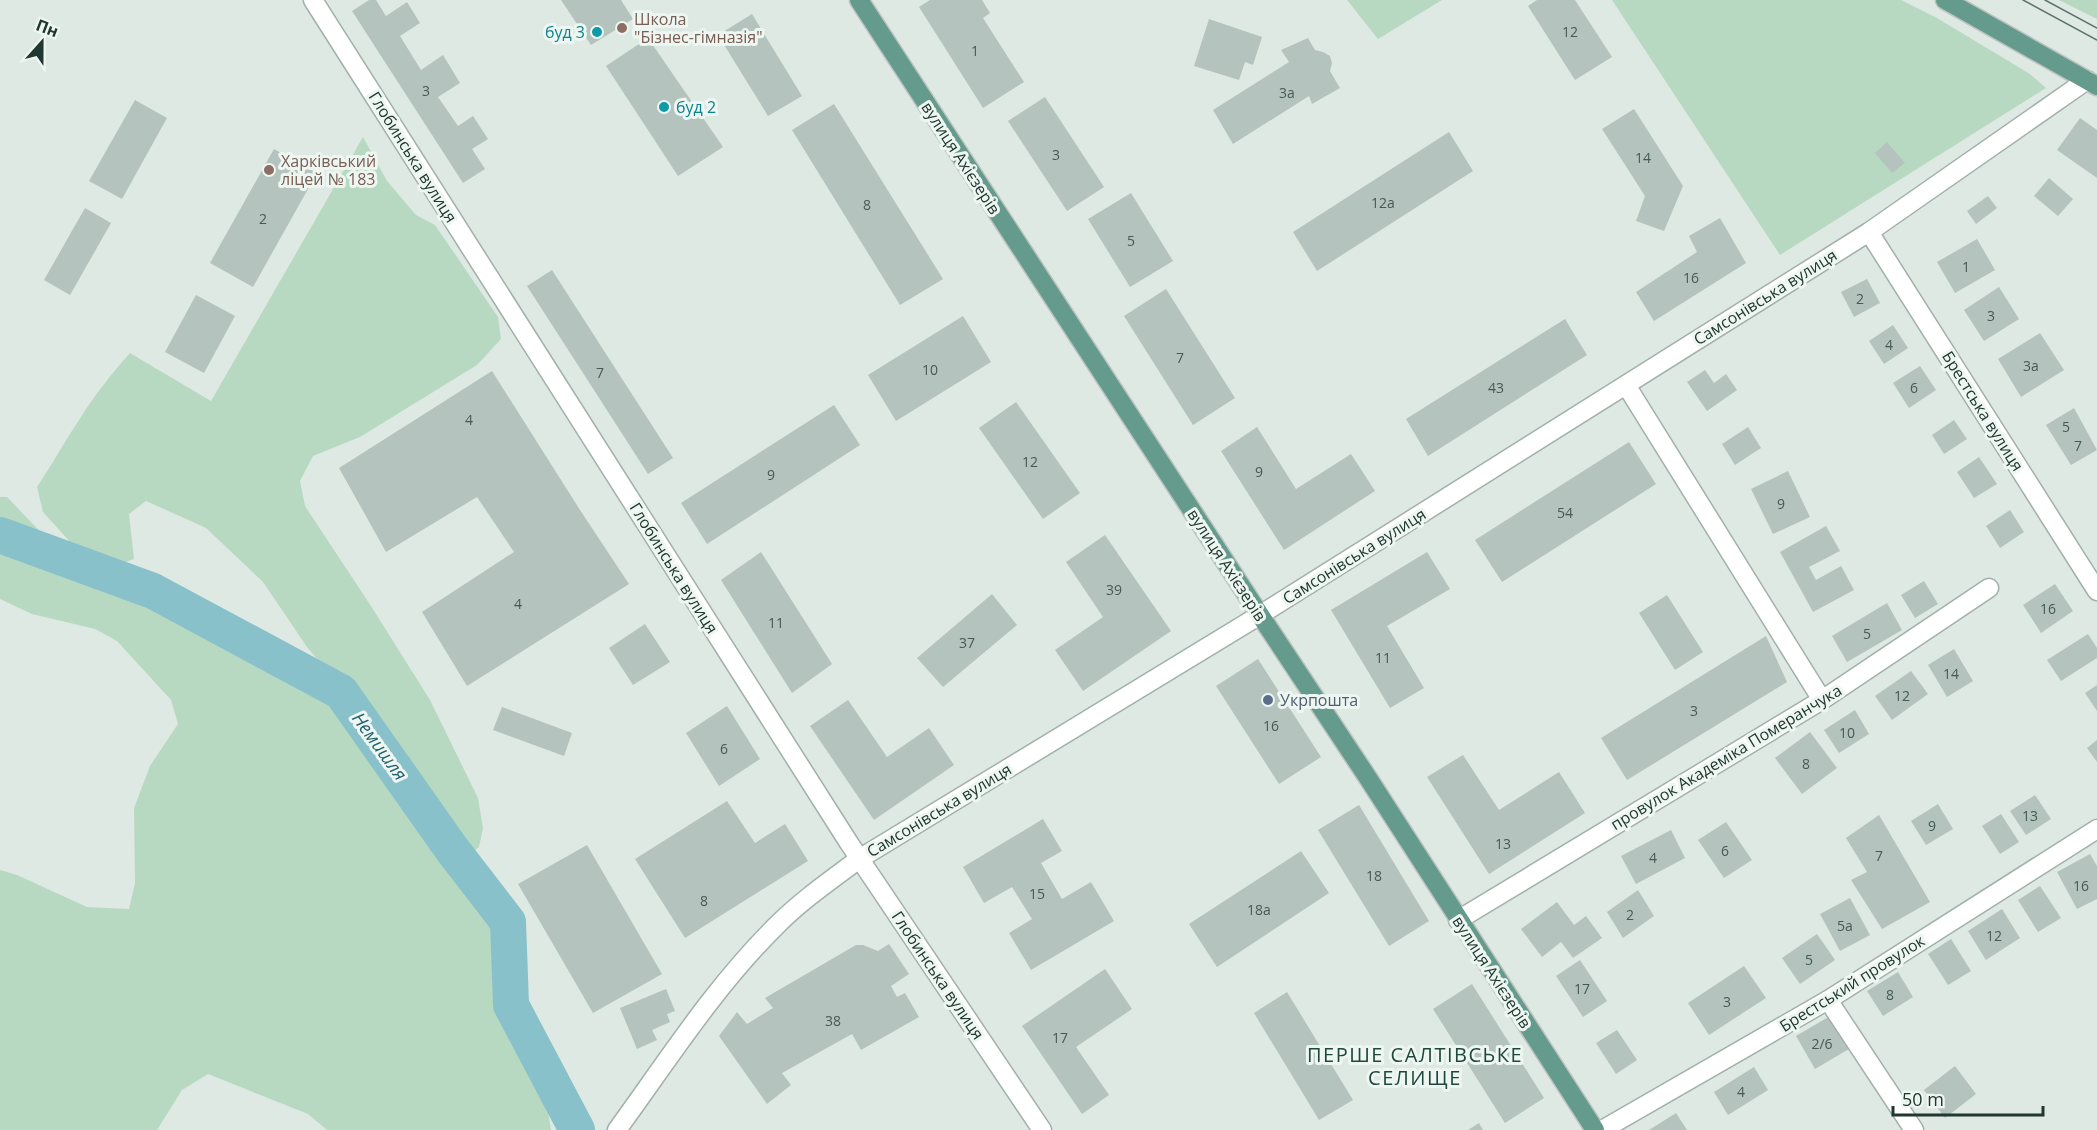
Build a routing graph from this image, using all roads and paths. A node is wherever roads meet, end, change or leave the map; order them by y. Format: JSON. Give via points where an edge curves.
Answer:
{"nodes":[{"id":1,"x":313,"y":0,"type":"edge"},
{"id":2,"x":859,"y":0,"type":"edge"},
{"id":3,"x":1948,"y":1,"type":"edge"},
{"id":4,"x":2092,"y":83,"type":"edge"},
{"id":5,"x":1869,"y":232,"type":"junction"},
{"id":6,"x":1626,"y":385,"type":"junction"},
{"id":7,"x":1989,"y":588,"type":"dead end"},
{"id":8,"x":2097,"y":591,"type":"edge"},
{"id":9,"x":1260,"y":615,"type":"junction"},
{"id":10,"x":1822,"y":700,"type":"junction"},
{"id":11,"x":2097,"y":829,"type":"edge"},
{"id":12,"x":859,"y":859,"type":"junction"},
{"id":13,"x":1458,"y":920,"type":"junction"},
{"id":14,"x":1828,"y":1000,"type":"junction"},
{"id":15,"x":617,"y":1130,"type":"edge"},
{"id":16,"x":1042,"y":1130,"type":"edge"},
{"id":17,"x":1595,"y":1130,"type":"edge"},
{"id":18,"x":1602,"y":1130,"type":"edge"},
{"id":19,"x":1914,"y":1130,"type":"edge"}],
"edges":[{"from":1,"to":12,"type":"street","name":"Глобинська вулиця"},
{"from":2,"to":9,"type":"main road","name":"вулиця Ахієзерів"},
{"from":3,"to":4,"type":"main road"},
{"from":4,"to":5,"type":"street","name":"Самсонівська вулиця"},
{"from":5,"to":6,"type":"street","name":"Самсонівська вулиця"},
{"from":5,"to":8,"type":"street","name":"Брестська вулиця"},
{"from":6,"to":9,"type":"street","name":"Самсонівська вулиця"},
{"from":6,"to":10,"type":"street"},
{"from":7,"to":10,"type":"street","name":"провулок Академіка Померанчука"},
{"from":9,"to":12,"type":"street","name":"Самсонівська вулиця"},
{"from":9,"to":13,"type":"main road","name":"вулиця Ахієзерів"},
{"from":10,"to":13,"type":"street","name":"провулок Академіка Померанчука"},
{"from":11,"to":14,"type":"street","name":"Брестський провулок"},
{"from":12,"to":15,"type":"street","name":"Самсонівська вулиця","via":[[809,896],[736,969]]},
{"from":12,"to":16,"type":"street","name":"Глобинська вулиця"},
{"from":13,"to":17,"type":"main road","name":"вулиця Ахієзерів"},
{"from":14,"to":18,"type":"street","name":"Брестський провулок"},
{"from":14,"to":19,"type":"street"}]}
